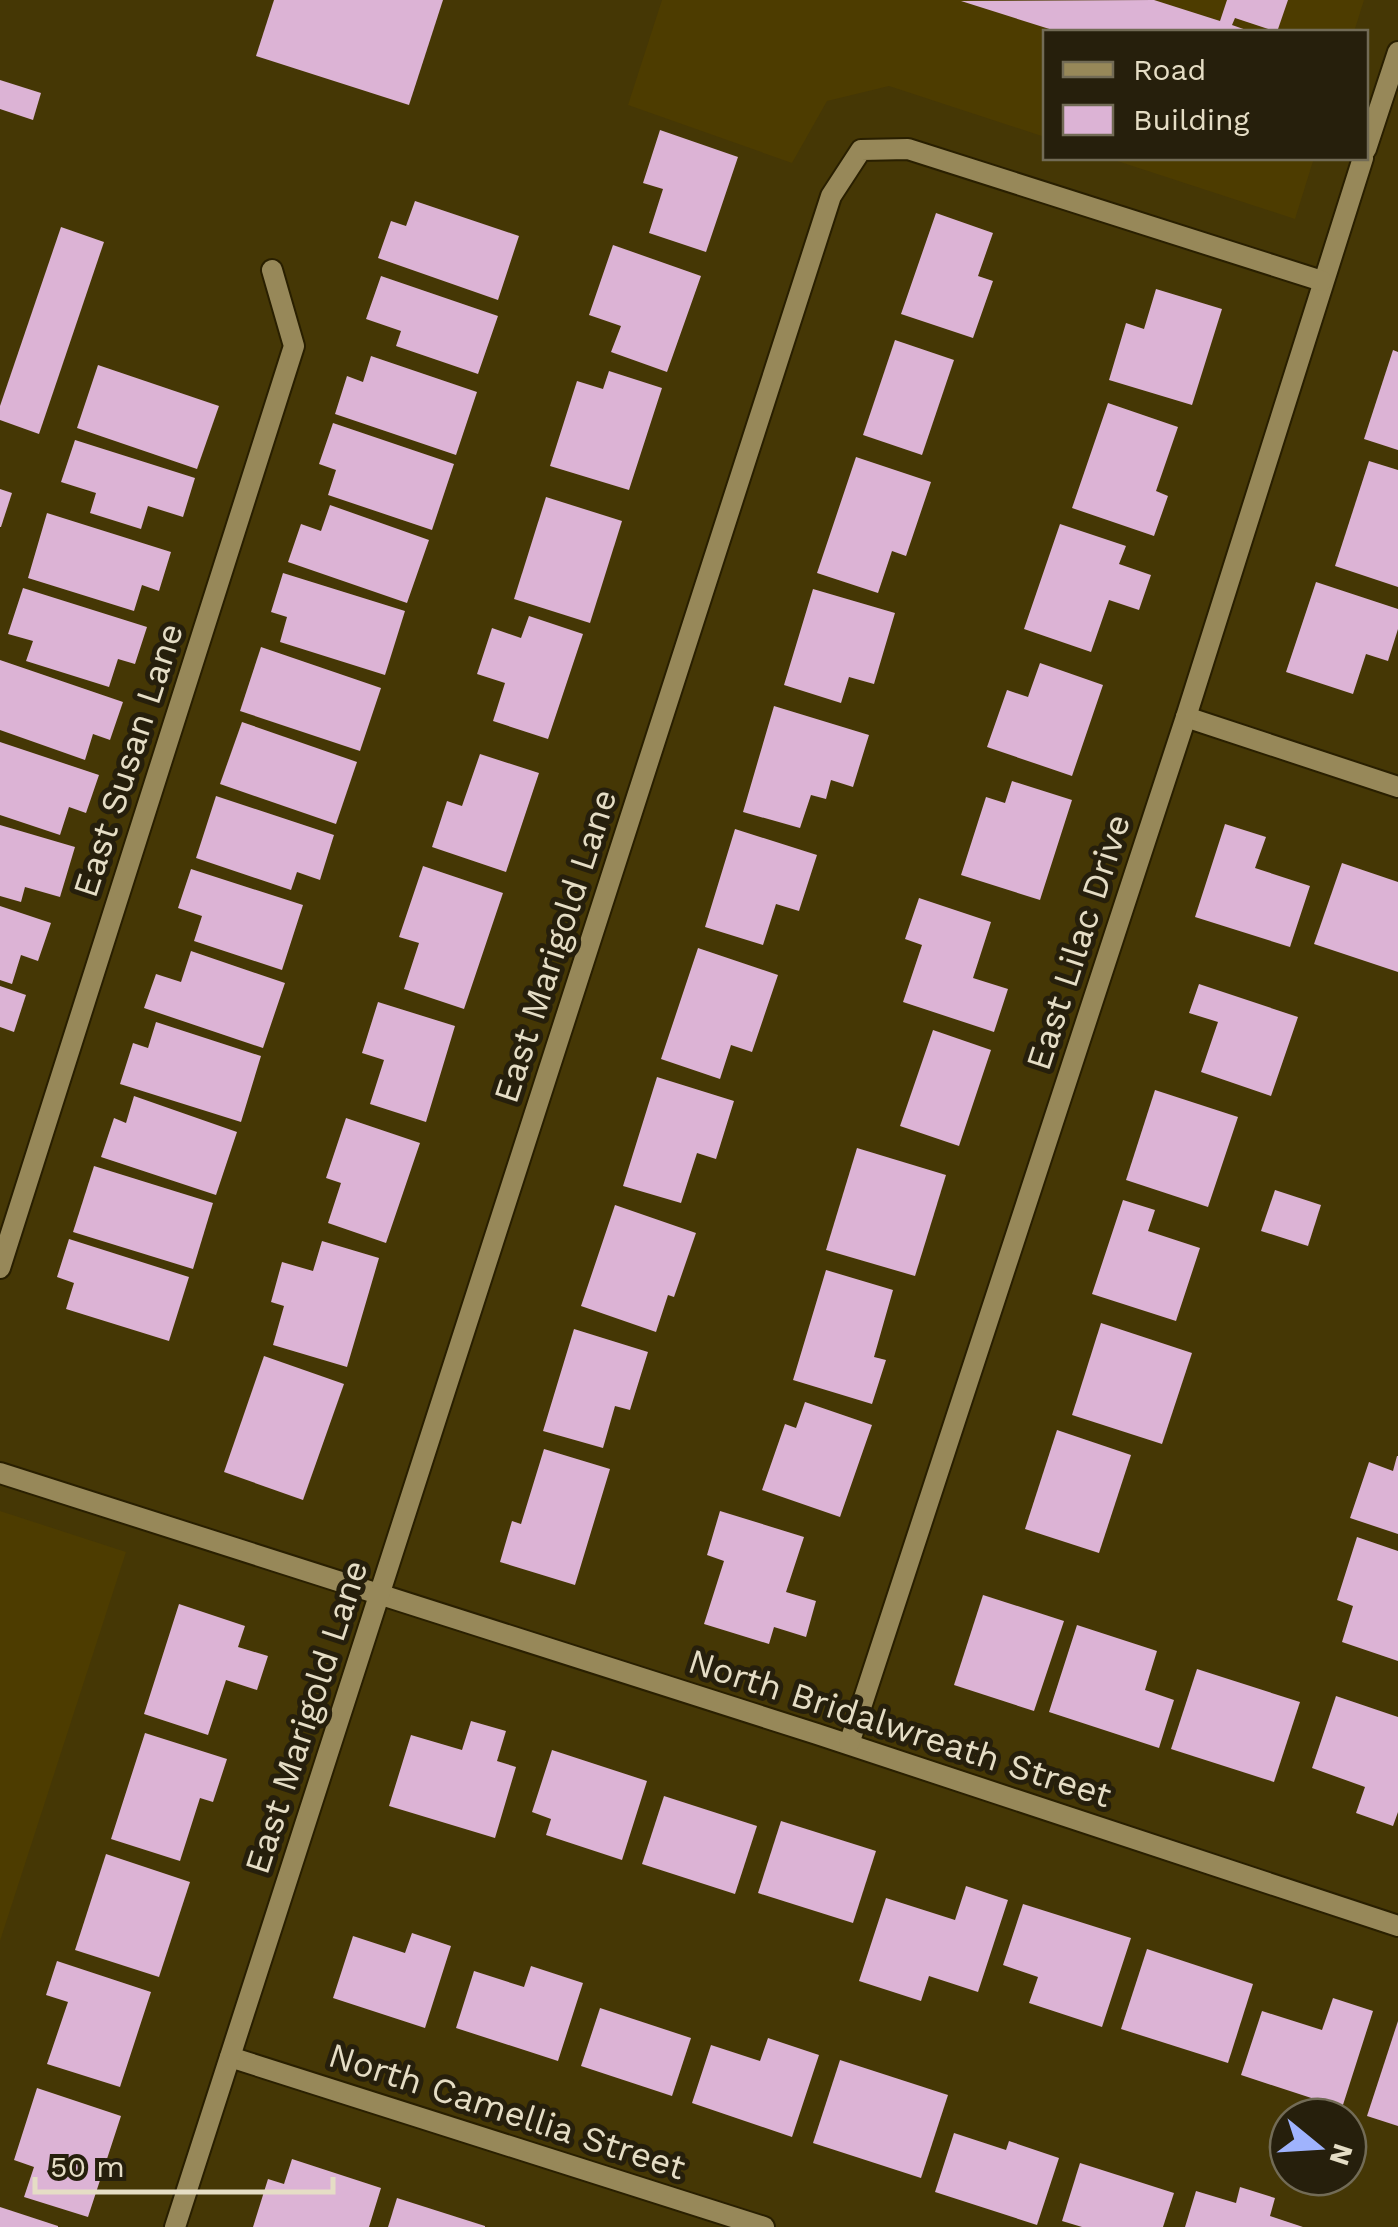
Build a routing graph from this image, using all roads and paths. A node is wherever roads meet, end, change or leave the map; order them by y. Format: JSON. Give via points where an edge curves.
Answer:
{"nodes":[{"id":1,"x":1398,"y":52,"type":"edge"},
{"id":2,"x":1368,"y":143,"type":"edge"},
{"id":3,"x":1362,"y":160,"type":"edge"},
{"id":4,"x":272,"y":270,"type":"dead end"},
{"id":5,"x":1322,"y":281,"type":"junction"},
{"id":6,"x":1186,"y":716,"type":"junction"},
{"id":7,"x":1398,"y":787,"type":"edge"},
{"id":8,"x":0,"y":1268,"type":"edge"},
{"id":9,"x":0,"y":1473,"type":"edge"},
{"id":10,"x":381,"y":1593,"type":"junction"},
{"id":11,"x":849,"y":1744,"type":"junction"},
{"id":12,"x":1398,"y":1926,"type":"edge"},
{"id":13,"x":230,"y":2056,"type":"junction"},
{"id":14,"x":175,"y":2227,"type":"edge"},
{"id":15,"x":764,"y":2227,"type":"edge"}],
"edges":[{"from":1,"to":2,"type":"street"},
{"from":3,"to":5,"type":"street","name":"East Lilac Drive"},
{"from":4,"to":8,"type":"street","name":"East Susan Lane","via":[[294,346]]},
{"from":5,"to":6,"type":"street","name":"East Lilac Drive"},
{"from":5,"to":10,"type":"street","name":"East Marigold Lane","via":[[908,149],[861,150],[831,196]]},
{"from":6,"to":7,"type":"street"},
{"from":6,"to":11,"type":"street","name":"East Lilac Drive"},
{"from":9,"to":10,"type":"street","name":"North Bridalwreath Street"},
{"from":10,"to":11,"type":"street","name":"North Bridalwreath Street"},
{"from":10,"to":13,"type":"street","name":"East Marigold Lane"},
{"from":11,"to":12,"type":"street","name":"North Bridalwreath Street"},
{"from":13,"to":14,"type":"street","name":"East Marigold Lane"},
{"from":13,"to":15,"type":"street","name":"North Camellia Street"}]}
